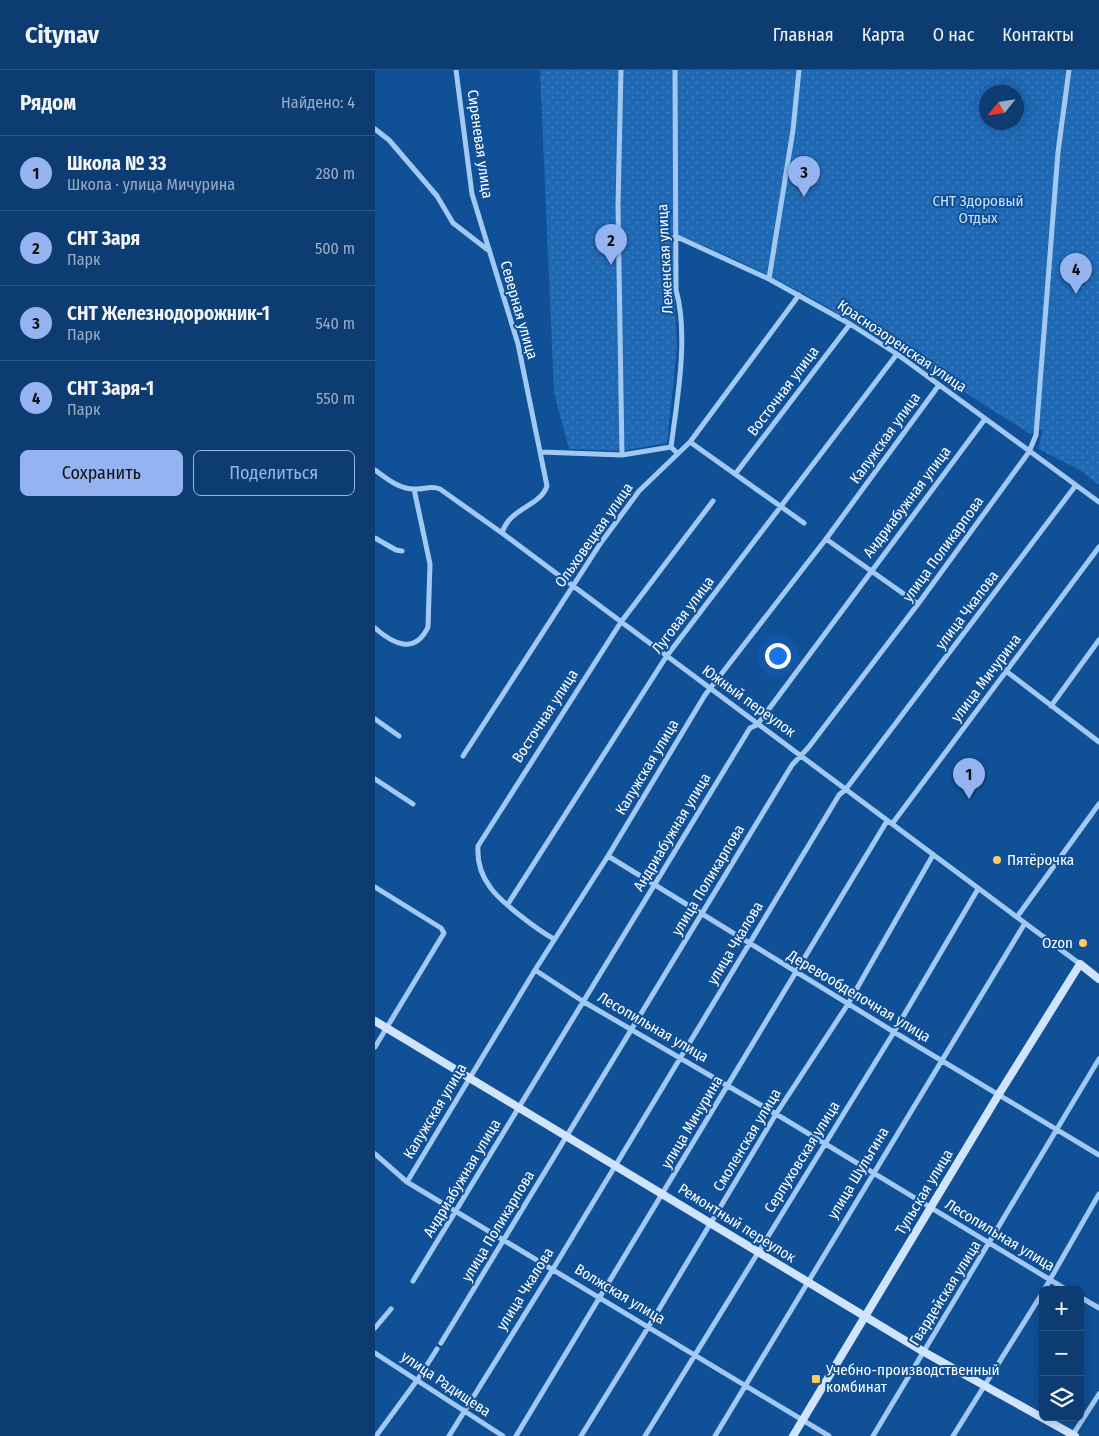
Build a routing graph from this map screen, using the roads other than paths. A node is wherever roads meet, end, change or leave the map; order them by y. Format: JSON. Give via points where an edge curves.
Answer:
{"nodes":[{"id":1,"x":456,"y":70,"type":"edge"},
{"id":2,"x":621,"y":70,"type":"edge"},
{"id":3,"x":675,"y":70,"type":"edge"},
{"id":4,"x":799,"y":70,"type":"edge"},
{"id":5,"x":1069,"y":70,"type":"edge"},
{"id":6,"x":375,"y":129,"type":"edge"},
{"id":7,"x":675,"y":236,"type":"junction"},
{"id":8,"x":488,"y":251,"type":"junction"},
{"id":9,"x":769,"y":279,"type":"junction"},
{"id":10,"x":799,"y":295,"type":"junction"},
{"id":11,"x":850,"y":324,"type":"junction"},
{"id":12,"x":897,"y":354,"type":"junction"},
{"id":13,"x":939,"y":385,"type":"junction"},
{"id":14,"x":985,"y":419,"type":"junction"},
{"id":15,"x":690,"y":442,"type":"junction"},
{"id":16,"x":671,"y":447,"type":"junction"},
{"id":17,"x":541,"y":452,"type":"junction"},
{"id":18,"x":1029,"y":452,"type":"junction"},
{"id":19,"x":677,"y":453,"type":"junction"},
{"id":20,"x":622,"y":455,"type":"junction"},
{"id":21,"x":375,"y":470,"type":"edge"},
{"id":22,"x":736,"y":473,"type":"junction"},
{"id":23,"x":1076,"y":485,"type":"junction"},
{"id":24,"x":414,"y":489,"type":"junction"},
{"id":25,"x":713,"y":501,"type":"dead end"},
{"id":26,"x":1099,"y":502,"type":"edge"},
{"id":27,"x":781,"y":507,"type":"junction"},
{"id":28,"x":804,"y":523,"type":"dead end"},
{"id":29,"x":502,"y":533,"type":"junction"},
{"id":30,"x":375,"y":538,"type":"edge"},
{"id":31,"x":826,"y":539,"type":"junction"},
{"id":32,"x":1099,"y":547,"type":"edge"},
{"id":33,"x":403,"y":552,"type":"dead end"},
{"id":34,"x":871,"y":572,"type":"junction"},
{"id":35,"x":572,"y":586,"type":"junction"},
{"id":36,"x":918,"y":604,"type":"junction"},
{"id":37,"x":621,"y":622,"type":"junction"},
{"id":38,"x":375,"y":628,"type":"edge"},
{"id":39,"x":1099,"y":640,"type":"edge"},
{"id":40,"x":667,"y":658,"type":"junction"},
{"id":41,"x":1006,"y":671,"type":"junction"},
{"id":42,"x":710,"y":690,"type":"junction"},
{"id":43,"x":1051,"y":706,"type":"junction"},
{"id":44,"x":375,"y":719,"type":"edge"},
{"id":45,"x":757,"y":725,"type":"junction"},
{"id":46,"x":399,"y":736,"type":"dead end"},
{"id":47,"x":1099,"y":742,"type":"edge"},
{"id":48,"x":463,"y":756,"type":"dead end"},
{"id":49,"x":800,"y":756,"type":"junction"},
{"id":50,"x":375,"y":779,"type":"edge"},
{"id":51,"x":846,"y":789,"type":"junction"},
{"id":52,"x":413,"y":804,"type":"dead end"},
{"id":53,"x":1099,"y":804,"type":"edge"},
{"id":54,"x":890,"y":822,"type":"junction"},
{"id":55,"x":933,"y":855,"type":"junction"},
{"id":56,"x":608,"y":856,"type":"junction"},
{"id":57,"x":655,"y":885,"type":"junction"},
{"id":58,"x":375,"y":887,"type":"edge"},
{"id":59,"x":978,"y":889,"type":"junction"},
{"id":60,"x":508,"y":904,"type":"junction"},
{"id":61,"x":702,"y":915,"type":"junction"},
{"id":62,"x":1017,"y":917,"type":"junction"},
{"id":63,"x":1025,"y":924,"type":"junction"},
{"id":64,"x":554,"y":939,"type":"junction"},
{"id":65,"x":749,"y":944,"type":"junction"},
{"id":66,"x":1080,"y":964,"type":"junction"},
{"id":67,"x":535,"y":970,"type":"junction"},
{"id":68,"x":797,"y":972,"type":"junction"},
{"id":69,"x":1099,"y":978,"type":"edge"},
{"id":70,"x":584,"y":1002,"type":"junction"},
{"id":71,"x":848,"y":1004,"type":"junction"},
{"id":72,"x":375,"y":1021,"type":"edge"},
{"id":73,"x":387,"y":1028,"type":"junction"},
{"id":74,"x":633,"y":1029,"type":"junction"},
{"id":75,"x":894,"y":1032,"type":"junction"},
{"id":76,"x":375,"y":1047,"type":"edge"},
{"id":77,"x":680,"y":1057,"type":"junction"},
{"id":78,"x":941,"y":1059,"type":"junction"},
{"id":79,"x":1099,"y":1059,"type":"edge"},
{"id":80,"x":470,"y":1077,"type":"junction"},
{"id":81,"x":728,"y":1086,"type":"junction"},
{"id":82,"x":999,"y":1094,"type":"junction"},
{"id":83,"x":520,"y":1107,"type":"junction"},
{"id":84,"x":776,"y":1114,"type":"junction"},
{"id":85,"x":1058,"y":1130,"type":"junction"},
{"id":86,"x":568,"y":1135,"type":"junction"},
{"id":87,"x":825,"y":1143,"type":"junction"},
{"id":88,"x":375,"y":1154,"type":"edge"},
{"id":89,"x":1099,"y":1155,"type":"edge"},
{"id":90,"x":616,"y":1165,"type":"junction"},
{"id":91,"x":872,"y":1173,"type":"junction"},
{"id":92,"x":407,"y":1182,"type":"junction"},
{"id":93,"x":663,"y":1194,"type":"junction"},
{"id":94,"x":1099,"y":1194,"type":"edge"},
{"id":95,"x":930,"y":1208,"type":"junction"},
{"id":96,"x":457,"y":1211,"type":"junction"},
{"id":97,"x":711,"y":1224,"type":"junction"},
{"id":98,"x":505,"y":1240,"type":"junction"},
{"id":99,"x":989,"y":1244,"type":"junction"},
{"id":100,"x":757,"y":1253,"type":"junction"},
{"id":101,"x":553,"y":1269,"type":"junction"},
{"id":102,"x":1050,"y":1280,"type":"junction"},
{"id":103,"x":413,"y":1281,"type":"dead end"},
{"id":104,"x":808,"y":1282,"type":"junction"},
{"id":105,"x":1046,"y":1286,"type":"edge"},
{"id":106,"x":1060,"y":1286,"type":"edge"},
{"id":107,"x":1039,"y":1297,"type":"edge"},
{"id":108,"x":600,"y":1298,"type":"junction"},
{"id":109,"x":1084,"y":1300,"type":"edge"},
{"id":110,"x":1099,"y":1308,"type":"edge"},
{"id":111,"x":391,"y":1309,"type":"dead end"},
{"id":112,"x":865,"y":1316,"type":"junction"},
{"id":113,"x":649,"y":1326,"type":"junction"},
{"id":114,"x":375,"y":1328,"type":"edge"},
{"id":115,"x":441,"y":1344,"type":"dead end"},
{"id":116,"x":437,"y":1349,"type":"dead end"},
{"id":117,"x":923,"y":1352,"type":"junction"},
{"id":118,"x":375,"y":1353,"type":"edge"},
{"id":119,"x":696,"y":1356,"type":"junction"},
{"id":120,"x":418,"y":1379,"type":"junction"},
{"id":121,"x":746,"y":1385,"type":"junction"},
{"id":122,"x":984,"y":1385,"type":"junction"},
{"id":123,"x":1099,"y":1394,"type":"edge"},
{"id":124,"x":463,"y":1412,"type":"junction"},
{"id":125,"x":803,"y":1419,"type":"junction"},
{"id":126,"x":376,"y":1436,"type":"edge"},
{"id":127,"x":449,"y":1436,"type":"edge"},
{"id":128,"x":503,"y":1436,"type":"edge"},
{"id":129,"x":515,"y":1436,"type":"edge"},
{"id":130,"x":581,"y":1436,"type":"edge"},
{"id":131,"x":645,"y":1436,"type":"edge"},
{"id":132,"x":715,"y":1436,"type":"edge"},
{"id":133,"x":793,"y":1436,"type":"edge"},
{"id":134,"x":829,"y":1436,"type":"edge"},
{"id":135,"x":873,"y":1436,"type":"edge"},
{"id":136,"x":953,"y":1436,"type":"edge"},
{"id":137,"x":1073,"y":1436,"type":"edge"}],
"edges":[{"from":1,"to":8,"type":"street","name":"Сиреневая улица","via":[[472,194]]},
{"from":2,"to":20,"type":"street","via":[[618,205]]},
{"from":3,"to":7,"type":"street","name":"Леженская улица"},
{"from":4,"to":9,"type":"street","via":[[793,130]]},
{"from":5,"to":18,"type":"street","name":"улица Поликарпова","via":[[1058,152],[1036,435]]},
{"from":6,"to":8,"type":"street","name":"Северная улица","via":[[389,140],[437,196],[453,222]]},
{"from":7,"to":9,"type":"street","name":"Краснозоренская улица"},
{"from":7,"to":16,"type":"street","name":"Леженская улица","via":[[676,290],[681,306],[680,374]]},
{"from":8,"to":17,"type":"street","name":"Северная улица","via":[[518,344]]},
{"from":9,"to":10,"type":"street","name":"Краснозоренская улица"},
{"from":10,"to":11,"type":"street","name":"Краснозоренская улица"},
{"from":10,"to":15,"type":"street","name":"Ольховецкая улица"},
{"from":11,"to":12,"type":"street","name":"Краснозоренская улица"},
{"from":11,"to":22,"type":"street","name":"Восточная улица"},
{"from":12,"to":13,"type":"street","name":"Краснозоренская улица"},
{"from":12,"to":27,"type":"street","name":"Луговая улица"},
{"from":13,"to":14,"type":"street","name":"Краснозоренская улица"},
{"from":13,"to":31,"type":"street","name":"Калужская улица"},
{"from":14,"to":18,"type":"street","name":"Краснозоренская улица"},
{"from":14,"to":34,"type":"street","name":"Андриабужная улица"},
{"from":15,"to":19,"type":"street","name":"Ольховецкая улица"},
{"from":15,"to":22,"type":"street"},
{"from":16,"to":19,"type":"street"},
{"from":16,"to":20,"type":"street"},
{"from":17,"to":20,"type":"street"},
{"from":17,"to":29,"type":"street","name":"Северная улица","via":[[547,486],[544,495],[508,519]]},
{"from":18,"to":23,"type":"street","name":"Краснозоренская улица"},
{"from":18,"to":36,"type":"street","name":"улица Поликарпова"},
{"from":19,"to":35,"type":"street","name":"Ольховецкая улица","via":[[639,491]]},
{"from":21,"to":24,"type":"street","name":"Южный переулок","via":[[393,483]]},
{"from":22,"to":27,"type":"street"},
{"from":23,"to":26,"type":"street","name":"Краснозоренская улица"},
{"from":23,"to":51,"type":"street","name":"улица Чкалова"},
{"from":24,"to":29,"type":"street","name":"Южный переулок","via":[[429,486],[441,490]]},
{"from":24,"to":38,"type":"street","via":[[429,564],[429,618],[424,636],[410,644],[398,643]]},
{"from":25,"to":37,"type":"street","name":"Восточная улица"},
{"from":27,"to":28,"type":"street"},
{"from":27,"to":40,"type":"street","name":"Луговая улица"},
{"from":29,"to":35,"type":"street","name":"Южный переулок"},
{"from":30,"to":33,"type":"street"},
{"from":31,"to":34,"type":"street"},
{"from":31,"to":42,"type":"street","name":"Калужская улица"},
{"from":32,"to":41,"type":"street","name":"улица Мичурина"},
{"from":34,"to":36,"type":"street"},
{"from":34,"to":45,"type":"street","name":"Андриабужная улица"},
{"from":35,"to":37,"type":"street","name":"Южный переулок"},
{"from":35,"to":48,"type":"street","name":"Ольховецкая улица"},
{"from":36,"to":49,"type":"street","name":"улица Поликарпова"},
{"from":37,"to":40,"type":"street","name":"Южный переулок"},
{"from":37,"to":60,"type":"street","name":"Восточная улица","via":[[478,846],[477,858],[490,888]]},
{"from":39,"to":43,"type":"street"},
{"from":40,"to":42,"type":"street","name":"Южный переулок"},
{"from":40,"to":60,"type":"street","name":"Луговая улица"},
{"from":41,"to":43,"type":"street"},
{"from":41,"to":54,"type":"street","name":"улица Мичурина"},
{"from":42,"to":45,"type":"street","name":"Южный переулок"},
{"from":42,"to":56,"type":"street","name":"Калужская улица"},
{"from":43,"to":47,"type":"street"},
{"from":44,"to":46,"type":"street"},
{"from":45,"to":49,"type":"street","name":"Южный переулок"},
{"from":45,"to":57,"type":"street","name":"Андриабужная улица","via":[[750,728]]},
{"from":49,"to":51,"type":"street","name":"Южный переулок"},
{"from":49,"to":61,"type":"street","name":"улица Поликарпова"},
{"from":50,"to":52,"type":"street"},
{"from":51,"to":54,"type":"street","name":"Южный переулок"},
{"from":51,"to":65,"type":"street","name":"улица Чкалова","via":[[839,795]]},
{"from":53,"to":62,"type":"street"},
{"from":54,"to":55,"type":"street","name":"Южный переулок"},
{"from":54,"to":68,"type":"street","name":"улица Мичурина"},
{"from":55,"to":59,"type":"street","name":"Южный переулок"},
{"from":55,"to":71,"type":"street","name":"Смоленская улица"},
{"from":56,"to":57,"type":"street","name":"Деревообделочная улица"},
{"from":56,"to":64,"type":"street","name":"Калужская улица"},
{"from":57,"to":61,"type":"street","name":"Деревообделочная улица"},
{"from":57,"to":70,"type":"street","name":"Андриабужная улица"},
{"from":58,"to":73,"type":"street","via":[[444,933]]},
{"from":59,"to":62,"type":"street","name":"Южный переулок"},
{"from":59,"to":75,"type":"street","name":"Серпуховская улица"},
{"from":60,"to":64,"type":"street","name":"Восточная улица","via":[[540,932]]},
{"from":61,"to":65,"type":"street","name":"Деревообделочная улица"},
{"from":61,"to":74,"type":"street","name":"улица Поликарпова"},
{"from":62,"to":63,"type":"street","name":"Южный переулок"},
{"from":63,"to":66,"type":"street","name":"Южный переулок"},
{"from":63,"to":78,"type":"street","name":"улица Шульгина"},
{"from":64,"to":67,"type":"street","name":"Калужская улица"},
{"from":65,"to":68,"type":"street","name":"Деревообделочная улица"},
{"from":65,"to":77,"type":"street","name":"улица Чкалова"},
{"from":66,"to":69,"type":"main road","name":"Южный переулок"},
{"from":66,"to":82,"type":"main road","name":"Тульская улица"},
{"from":67,"to":70,"type":"street","name":"Лесопильная улица"},
{"from":67,"to":80,"type":"street","name":"Калужская улица"},
{"from":68,"to":71,"type":"street","name":"Деревообделочная улица"},
{"from":68,"to":81,"type":"street","name":"улица Мичурина"},
{"from":70,"to":74,"type":"street","name":"Лесопильная улица"},
{"from":70,"to":83,"type":"street","name":"Андриабужная улица"},
{"from":71,"to":75,"type":"street","name":"Деревообделочная улица"},
{"from":71,"to":84,"type":"street","name":"Смоленская улица"},
{"from":72,"to":73,"type":"main road","name":"Ремонтный переулок"},
{"from":73,"to":76,"type":"street"},
{"from":73,"to":80,"type":"main road","name":"Ремонтный переулок"},
{"from":74,"to":77,"type":"street","name":"Лесопильная улица"},
{"from":74,"to":86,"type":"street","name":"улица Поликарпова"},
{"from":75,"to":78,"type":"street","name":"Деревообделочная улица"},
{"from":75,"to":87,"type":"street","name":"Серпуховская улица"},
{"from":77,"to":81,"type":"street","name":"Лесопильная улица"},
{"from":77,"to":90,"type":"street","name":"улица Чкалова"},
{"from":78,"to":82,"type":"street","name":"Деревообделочная улица"},
{"from":78,"to":91,"type":"street","name":"улица Шульгина"},
{"from":79,"to":85,"type":"street","name":"Гвардейская улица"},
{"from":80,"to":83,"type":"main road","name":"Ремонтный переулок"},
{"from":80,"to":92,"type":"street","name":"Калужская улица"},
{"from":81,"to":84,"type":"street","name":"Лесопильная улица"},
{"from":81,"to":93,"type":"street","name":"улица Мичурина"},
{"from":82,"to":85,"type":"street","name":"Деревообделочная улица"},
{"from":82,"to":95,"type":"main road","name":"Тульская улица"},
{"from":83,"to":86,"type":"main road","name":"Ремонтный переулок"},
{"from":83,"to":96,"type":"street","name":"Андриабужная улица"},
{"from":84,"to":87,"type":"street","name":"Лесопильная улица"},
{"from":84,"to":97,"type":"street","name":"Смоленская улица"},
{"from":85,"to":89,"type":"street","name":"Деревообделочная улица"},
{"from":85,"to":99,"type":"street","name":"Гвардейская улица"},
{"from":86,"to":90,"type":"main road","name":"Ремонтный переулок"},
{"from":86,"to":98,"type":"street","name":"улица Поликарпова"},
{"from":87,"to":91,"type":"street","name":"Лесопильная улица"},
{"from":87,"to":100,"type":"street","name":"Серпуховская улица"},
{"from":88,"to":92,"type":"street","name":"Волжская улица"},
{"from":90,"to":93,"type":"main road","name":"Ремонтный переулок"},
{"from":90,"to":101,"type":"street","name":"улица Чкалова"},
{"from":91,"to":95,"type":"street","name":"Лесопильная улица"},
{"from":91,"to":104,"type":"street","name":"улица Шульгина"},
{"from":92,"to":96,"type":"street","name":"Волжская улица"},
{"from":93,"to":97,"type":"main road","name":"Ремонтный переулок"},
{"from":93,"to":108,"type":"street","name":"улица Мичурина"},
{"from":94,"to":102,"type":"street"},
{"from":95,"to":99,"type":"street","name":"Лесопильная улица"},
{"from":95,"to":112,"type":"main road","name":"Тульская улица"},
{"from":96,"to":98,"type":"street","name":"Волжская улица"},
{"from":96,"to":103,"type":"street","name":"Андриабужная улица"},
{"from":97,"to":100,"type":"main road","name":"Ремонтный переулок"},
{"from":97,"to":113,"type":"street","name":"Смоленская улица"},
{"from":98,"to":101,"type":"street","name":"Волжская улица"},
{"from":98,"to":115,"type":"street","name":"улица Поликарпова"},
{"from":99,"to":102,"type":"street","name":"Лесопильная улица"},
{"from":99,"to":117,"type":"street","name":"Гвардейская улица"},
{"from":100,"to":104,"type":"main road","name":"Ремонтный переулок"},
{"from":100,"to":119,"type":"street","name":"Серпуховская улица"},
{"from":101,"to":108,"type":"street","name":"Волжская улица"},
{"from":101,"to":124,"type":"street","name":"улица Чкалова"},
{"from":102,"to":105,"type":"street"},
{"from":102,"to":106,"type":"street","name":"Лесопильная улица"},
{"from":104,"to":112,"type":"main road","name":"Ремонтный переулок"},
{"from":104,"to":121,"type":"street","name":"улица Шульгина"},
{"from":107,"to":122,"type":"street"},
{"from":108,"to":113,"type":"street","name":"Волжская улица"},
{"from":108,"to":129,"type":"street","name":"улица Мичурина"},
{"from":109,"to":110,"type":"street"},
{"from":111,"to":114,"type":"street"},
{"from":112,"to":117,"type":"main road","name":"Ремонтный переулок"},
{"from":112,"to":125,"type":"main road","name":"Тульская улица"},
{"from":113,"to":119,"type":"street","name":"Волжская улица"},
{"from":113,"to":130,"type":"street","name":"Смоленская улица"},
{"from":116,"to":120,"type":"street"},
{"from":117,"to":122,"type":"main road","name":"Ремонтный переулок"},
{"from":117,"to":135,"type":"street","name":"Гвардейская улица"},
{"from":118,"to":120,"type":"street","name":"улица Радищева"},
{"from":119,"to":121,"type":"street","name":"Волжская улица"},
{"from":119,"to":131,"type":"street","name":"Серпуховская улица"},
{"from":120,"to":124,"type":"street","name":"улица Радищева"},
{"from":120,"to":126,"type":"street"},
{"from":121,"to":125,"type":"street","name":"Волжская улица"},
{"from":121,"to":132,"type":"street","name":"улица Шульгина"},
{"from":122,"to":136,"type":"street"},
{"from":122,"to":137,"type":"main road","name":"Ремонтный переулок"},
{"from":123,"to":137,"type":"street"},
{"from":124,"to":127,"type":"street","name":"улица Чкалова"},
{"from":124,"to":128,"type":"street","name":"улица Радищева"},
{"from":125,"to":133,"type":"main road","name":"Тульская улица"},
{"from":125,"to":134,"type":"street","name":"Волжская улица"}]}
